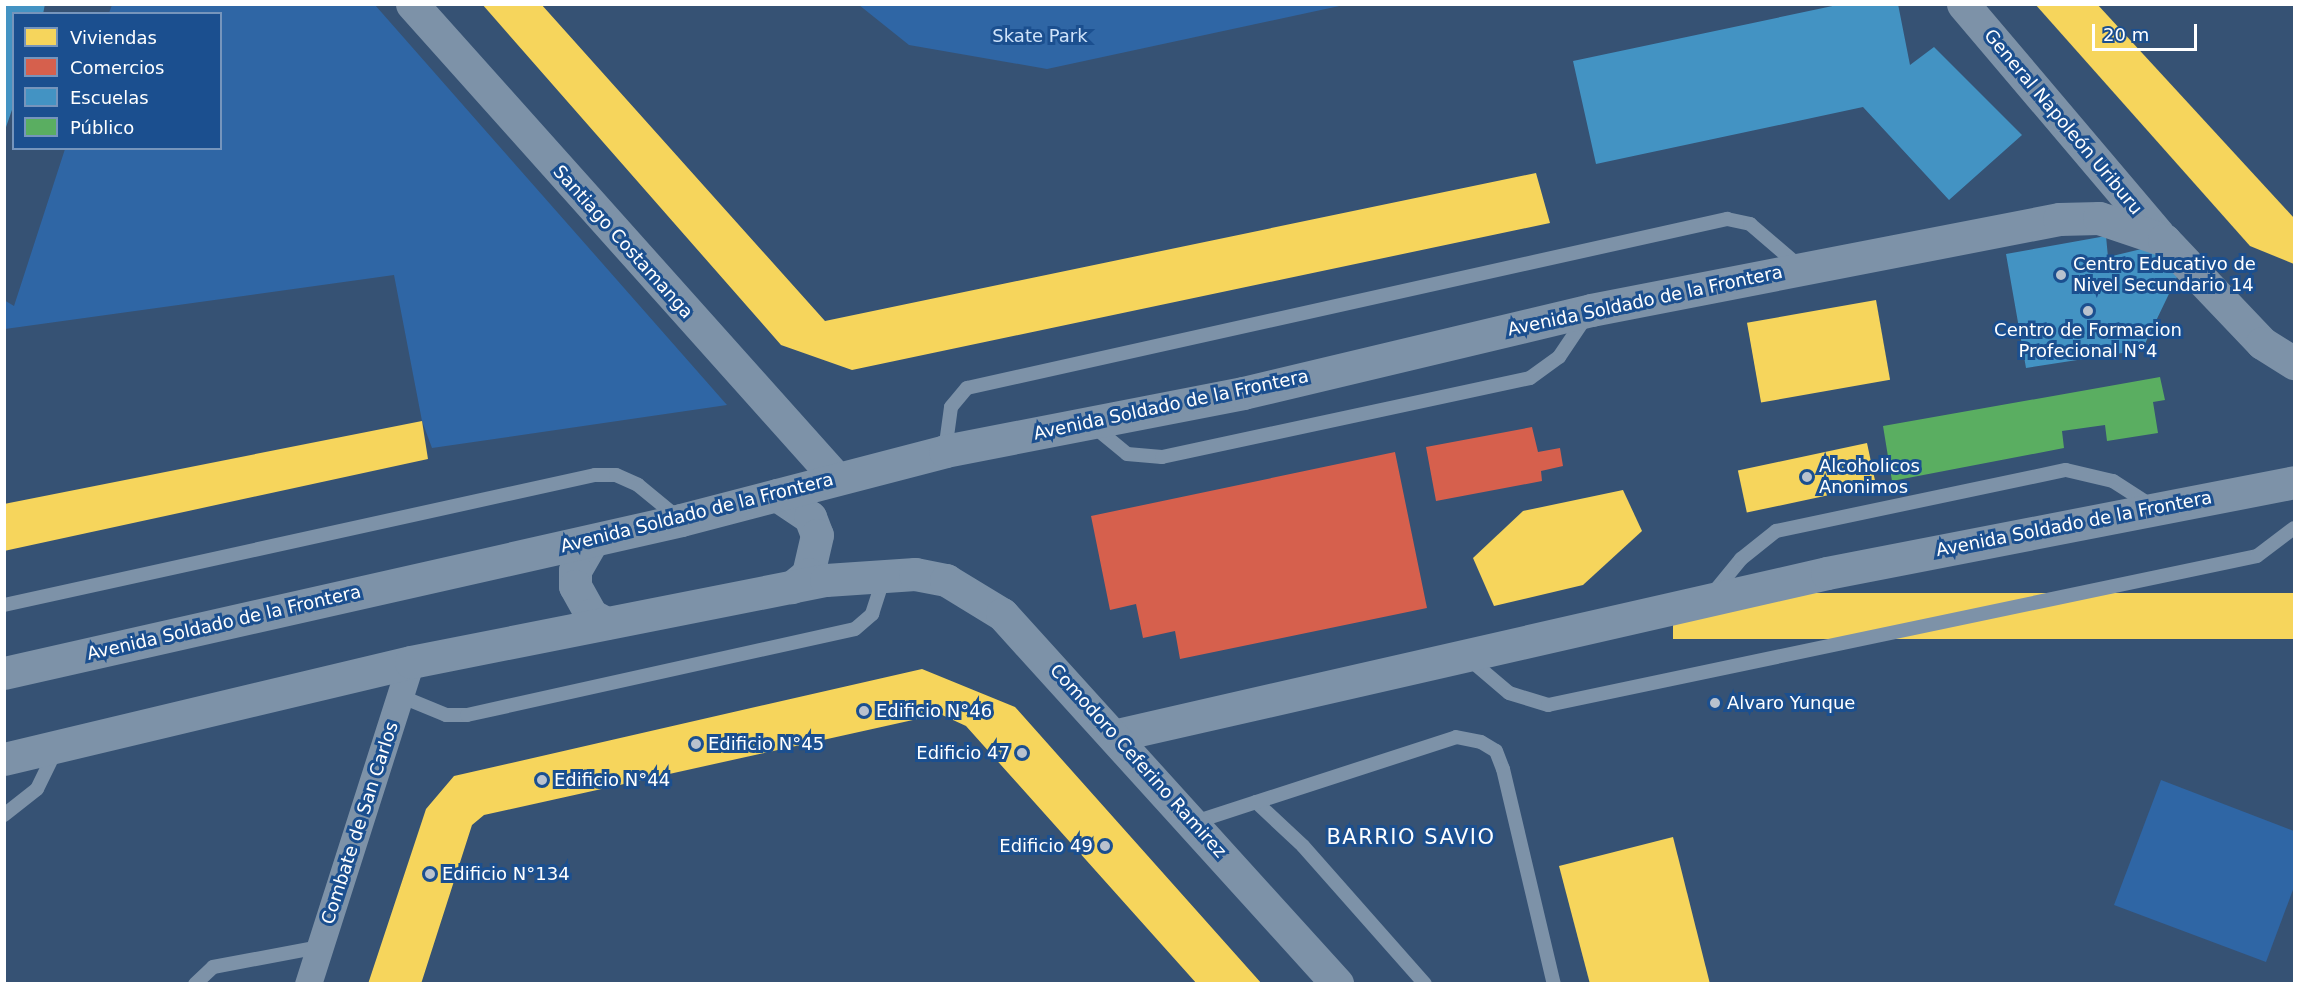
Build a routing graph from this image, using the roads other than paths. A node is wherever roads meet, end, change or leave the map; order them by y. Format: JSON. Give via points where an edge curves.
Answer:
{"nodes":[{"id":1,"x":412,"y":4,"type":"edge"},
{"id":2,"x":1963,"y":4,"type":"edge"},
{"id":3,"x":2164,"y":240,"type":"junction"},
{"id":4,"x":1801,"y":267,"type":"junction"},
{"id":5,"x":1591,"y":310,"type":"junction"},
{"id":6,"x":2294,"y":366,"type":"edge"},
{"id":7,"x":1089,"y":422,"type":"junction"},
{"id":8,"x":945,"y":451,"type":"junction"},
{"id":9,"x":836,"y":478,"type":"junction"},
{"id":10,"x":2295,"y":482,"type":"edge"},
{"id":11,"x":777,"y":495,"type":"junction"},
{"id":12,"x":2154,"y":507,"type":"junction"},
{"id":13,"x":681,"y":520,"type":"junction"},
{"id":14,"x":2295,"y":528,"type":"edge"},
{"id":15,"x":592,"y":541,"type":"junction"},
{"id":16,"x":899,"y":573,"type":"junction"},
{"id":17,"x":792,"y":587,"type":"junction"},
{"id":18,"x":1708,"y":599,"type":"junction"},
{"id":19,"x":4,"y":605,"type":"edge"},
{"id":20,"x":606,"y":623,"type":"junction"},
{"id":21,"x":1465,"y":655,"type":"junction"},
{"id":22,"x":411,"y":662,"type":"junction"},
{"id":23,"x":4,"y":673,"type":"edge"},
{"id":24,"x":400,"y":696,"type":"junction"},
{"id":25,"x":1117,"y":735,"type":"junction"},
{"id":26,"x":58,"y":746,"type":"junction"},
{"id":27,"x":4,"y":759,"type":"edge"},
{"id":28,"x":1256,"y":802,"type":"junction"},
{"id":29,"x":4,"y":815,"type":"edge"},
{"id":30,"x":1194,"y":822,"type":"junction"},
{"id":31,"x":320,"y":947,"type":"junction"},
{"id":32,"x":195,"y":984,"type":"edge"},
{"id":33,"x":308,"y":984,"type":"edge"},
{"id":34,"x":1337,"y":984,"type":"edge"},
{"id":35,"x":1425,"y":984,"type":"edge"},
{"id":36,"x":1554,"y":984,"type":"edge"}],
"edges":[{"from":1,"to":9,"type":"street","name":"Santiago Costamanga"},
{"from":2,"to":3,"type":"street","name":"General Napoleón Uriburu"},
{"from":3,"to":4,"type":"street","name":"Avenida Soldado de la Frontera","via":[[2099,218],[2059,219]]},
{"from":3,"to":6,"type":"street","name":"Avenida Soldado de la Frontera","via":[[2262,343]]},
{"from":4,"to":5,"type":"street","name":"Avenida Soldado de la Frontera"},
{"from":4,"to":8,"type":"lane","via":[[1750,224],[1727,219],[967,388],[951,407]]},
{"from":5,"to":7,"type":"street","name":"Avenida Soldado de la Frontera","via":[[1243,393]]},
{"from":5,"to":7,"type":"lane","via":[[1559,357],[1530,378],[1162,457],[1126,454]]},
{"from":7,"to":8,"type":"street","name":"Avenida Soldado de la Frontera"},
{"from":8,"to":9,"type":"street","name":"Avenida Soldado de la Frontera"},
{"from":9,"to":11,"type":"street","name":"Avenida Soldado de la Frontera"},
{"from":10,"to":12,"type":"street","name":"Avenida Soldado de la Frontera"},
{"from":11,"to":13,"type":"street","name":"Avenida Soldado de la Frontera"},
{"from":11,"to":17,"type":"street","via":[[810,517],[818,535],[808,574]]},
{"from":12,"to":18,"type":"street","name":"Avenida Soldado de la Frontera"},
{"from":12,"to":18,"type":"lane","via":[[2113,481],[2055,472],[1776,531],[1741,559]]},
{"from":13,"to":15,"type":"street","name":"Avenida Soldado de la Frontera"},
{"from":13,"to":19,"type":"lane","via":[[638,485],[616,475],[595,476]]},
{"from":14,"to":21,"type":"lane","via":[[2257,556],[1548,705],[1509,693]]},
{"from":15,"to":20,"type":"street","via":[[578,562],[575,586],[591,615]]},
{"from":15,"to":23,"type":"street","name":"Avenida Soldado de la Frontera"},
{"from":16,"to":17,"type":"street"},
{"from":16,"to":24,"type":"lane","via":[[884,590],[872,614],[855,629],[467,715],[446,716]]},
{"from":16,"to":25,"type":"street","name":"Comodoro Ceferino Ramirez","via":[[946,580],[1002,614]]},
{"from":17,"to":20,"type":"street"},
{"from":18,"to":21,"type":"street","name":"Avenida Soldado de la Frontera"},
{"from":20,"to":22,"type":"street"},
{"from":21,"to":25,"type":"street","name":"Avenida Soldado de la Frontera"},
{"from":22,"to":24,"type":"street","name":"Combate de San Carlos"},
{"from":22,"to":26,"type":"street"},
{"from":24,"to":31,"type":"street","name":"Combate de San Carlos"},
{"from":25,"to":30,"type":"street","name":"Comodoro Ceferino Ramirez"},
{"from":26,"to":27,"type":"street"},
{"from":26,"to":29,"type":"lane","via":[[36,789]]},
{"from":28,"to":30,"type":"lane"},
{"from":28,"to":35,"type":"lane","via":[[1303,846]]},
{"from":28,"to":36,"type":"lane","via":[[1456,737],[1496,751]]},
{"from":30,"to":34,"type":"street","name":"Comodoro Ceferino Ramirez"},
{"from":31,"to":32,"type":"lane","via":[[213,967]]},
{"from":31,"to":33,"type":"street","name":"Combate de San Carlos"}]}
